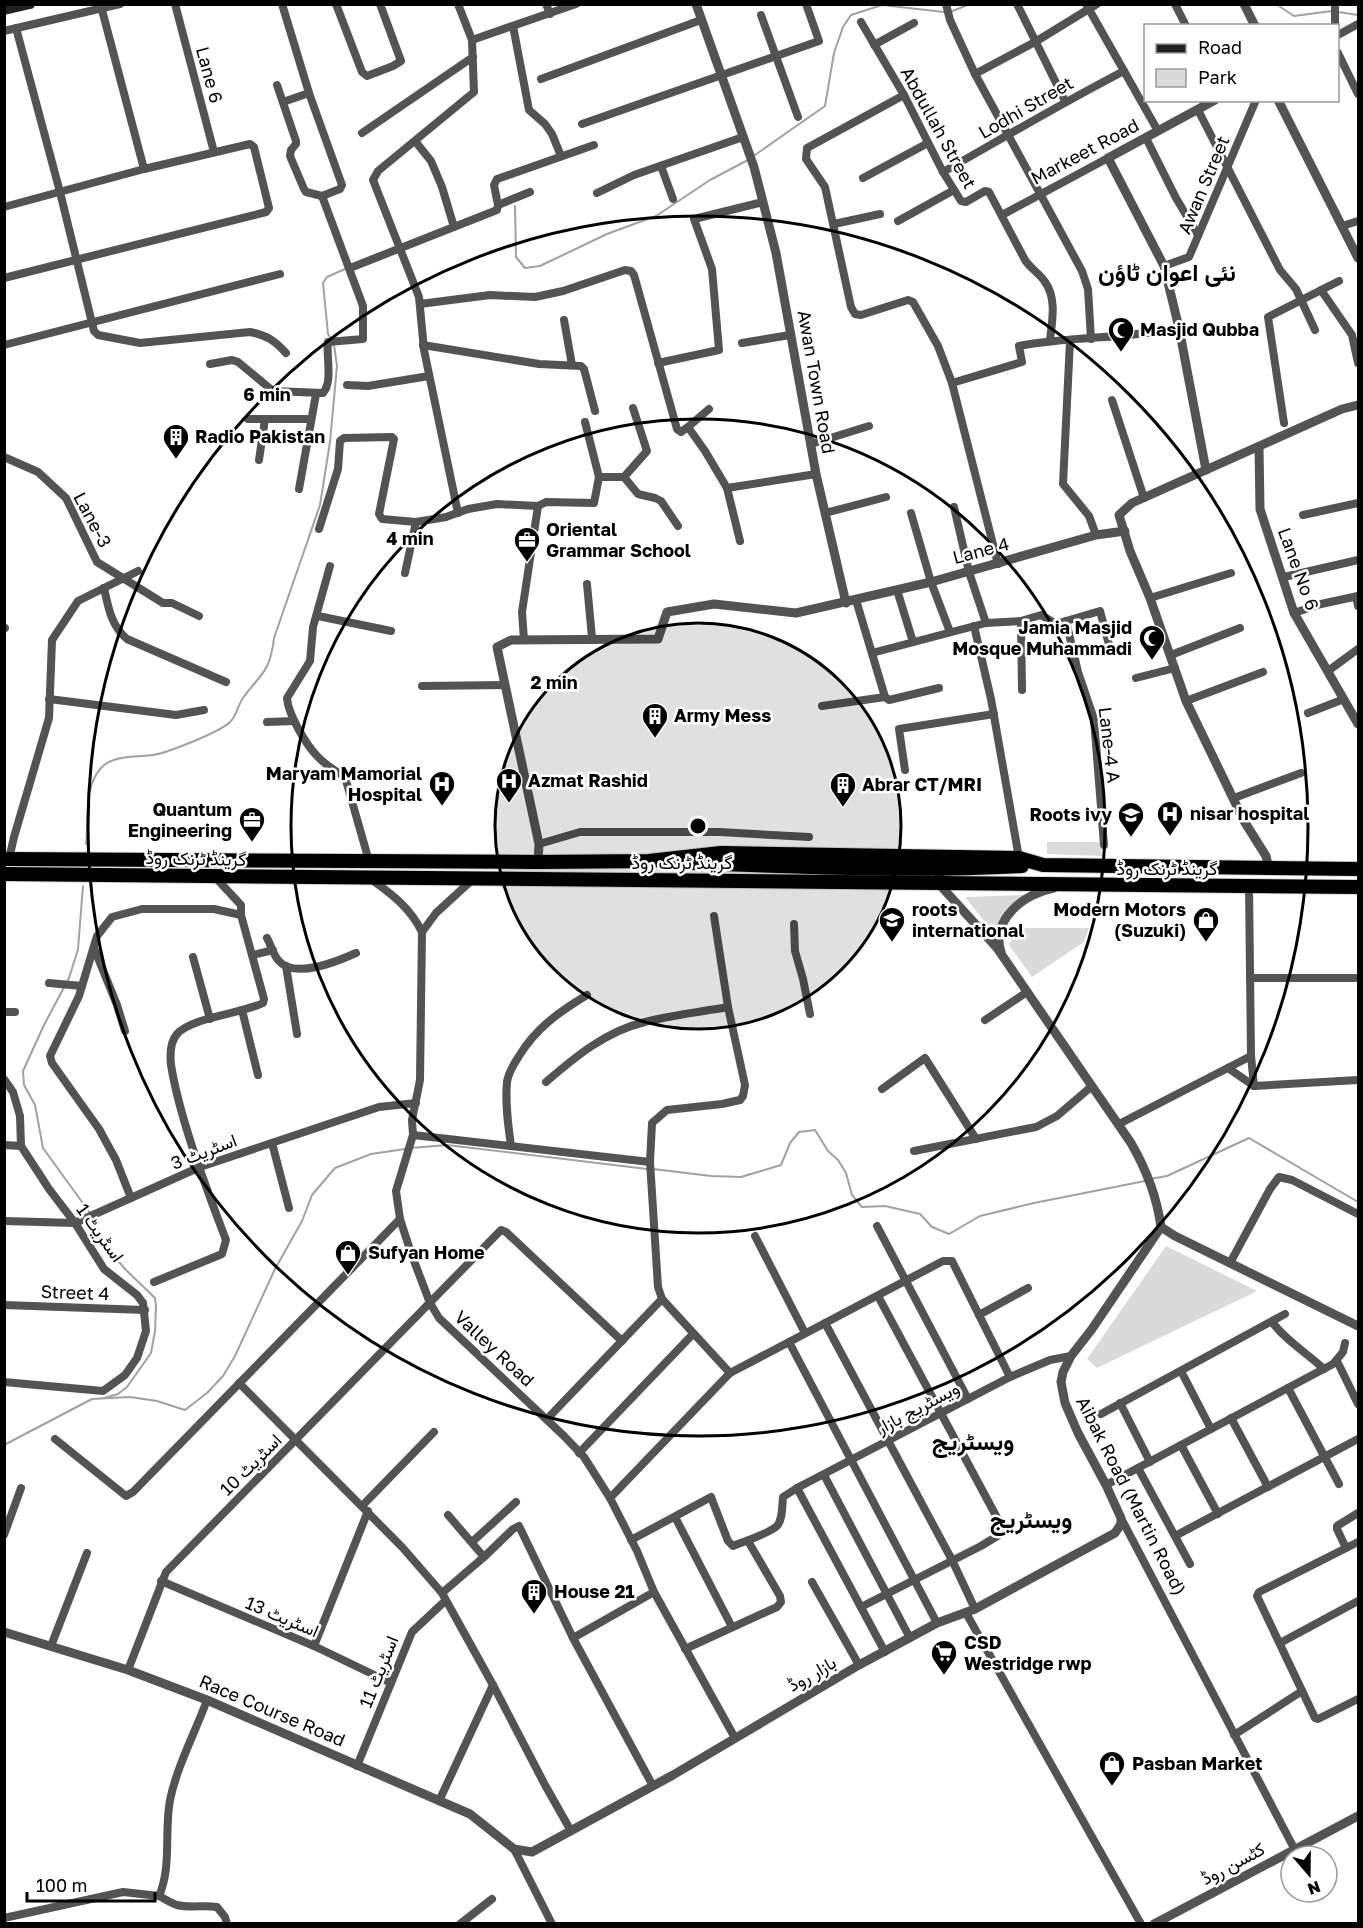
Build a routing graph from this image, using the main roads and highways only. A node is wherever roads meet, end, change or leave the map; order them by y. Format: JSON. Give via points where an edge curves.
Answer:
{"nodes":[{"id":1,"x":30,"y":4,"type":"edge"},
{"id":2,"x":4,"y":10,"type":"edge"},
{"id":3,"x":7,"y":859,"type":"edge"},
{"id":4,"x":649,"y":861,"type":"junction"},
{"id":5,"x":1043,"y":865,"type":"junction"},
{"id":6,"x":1359,"y":869,"type":"edge"},
{"id":7,"x":4,"y":874,"type":"edge"},
{"id":8,"x":1359,"y":887,"type":"edge"}],
"edges":[{"from":1,"to":2,"type":"main road"},
{"from":3,"to":4,"type":"highway","name":"گرینڈ ٹرنک روڈ"},
{"from":4,"to":5,"type":"highway","name":"گرینڈ ٹرنک روڈ","via":[[808,867]]},
{"from":4,"to":5,"type":"highway","name":"گرینڈ ٹرنک روڈ","via":[[721,853],[1019,858]]},
{"from":5,"to":6,"type":"highway","name":"گرینڈ ٹرنک روڈ"},
{"from":7,"to":8,"type":"highway","name":"گرینڈ ٹرنک روڈ"}]}
